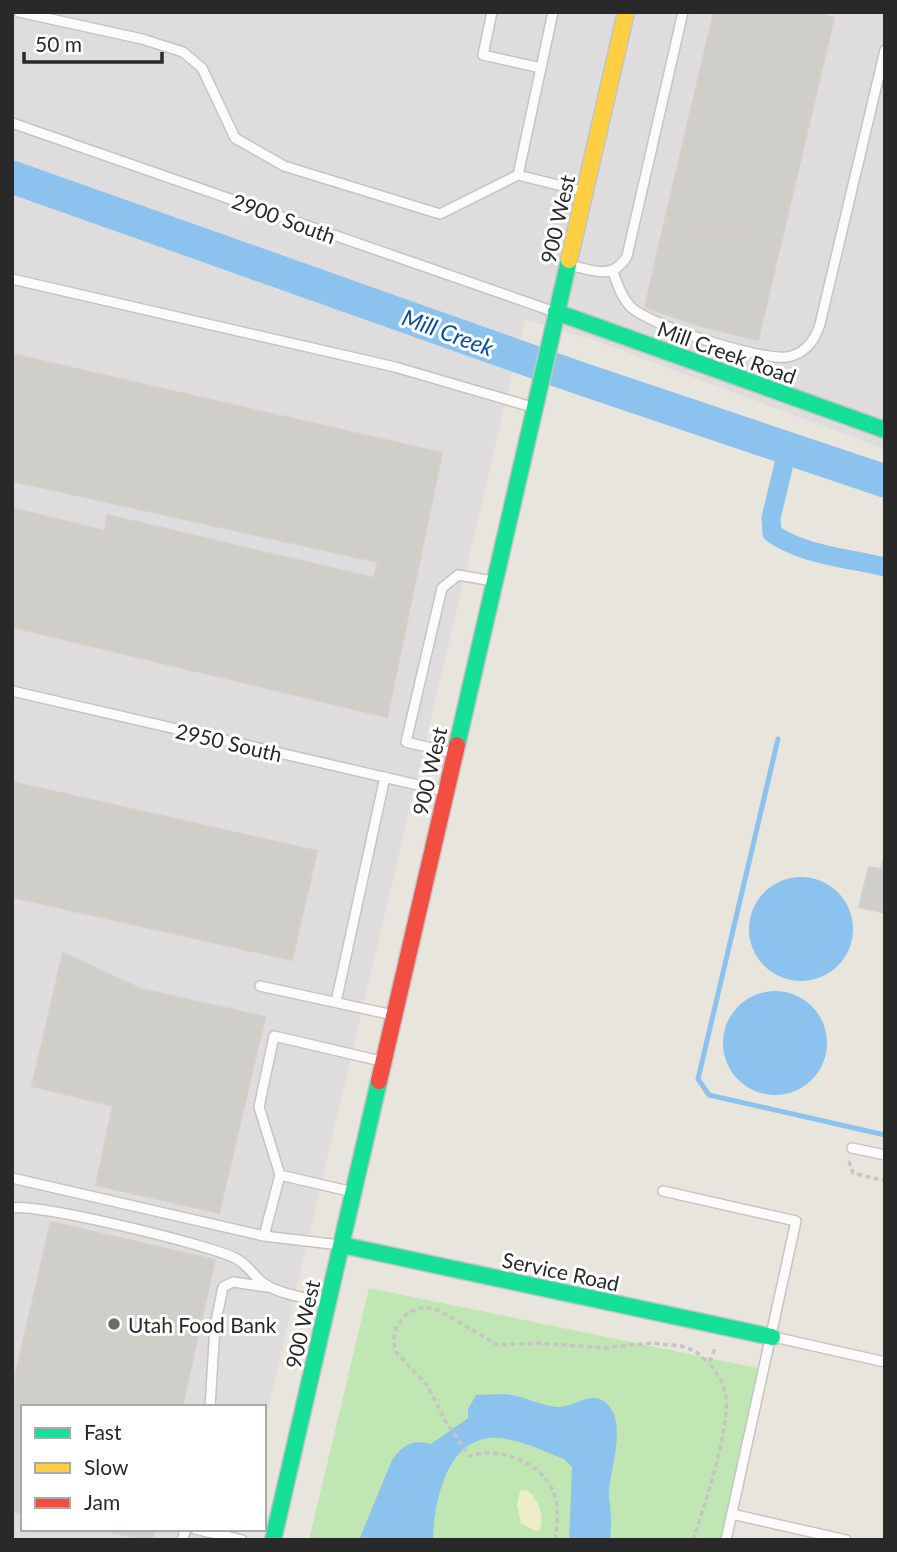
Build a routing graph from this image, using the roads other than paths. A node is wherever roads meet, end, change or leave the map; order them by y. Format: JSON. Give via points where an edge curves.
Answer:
{"nodes":[{"id":1,"x":19,"y":12,"type":"edge"},
{"id":2,"x":492,"y":12,"type":"edge"},
{"id":3,"x":553,"y":12,"type":"edge"},
{"id":4,"x":625,"y":12,"type":"edge"},
{"id":5,"x":683,"y":12,"type":"edge"},
{"id":6,"x":36,"y":14,"type":"edge"},
{"id":7,"x":885,"y":50,"type":"edge"},
{"id":8,"x":541,"y":68,"type":"junction"},
{"id":9,"x":12,"y":123,"type":"edge"},
{"id":10,"x":518,"y":175,"type":"junction"},
{"id":11,"x":585,"y":192,"type":"junction"},
{"id":12,"x":568,"y":264,"type":"junction"},
{"id":13,"x":613,"y":272,"type":"junction"},
{"id":14,"x":12,"y":279,"type":"edge"},
{"id":15,"x":556,"y":312,"type":"junction"},
{"id":16,"x":534,"y":407,"type":"junction"},
{"id":17,"x":885,"y":430,"type":"edge"},
{"id":18,"x":494,"y":581,"type":"junction"},
{"id":19,"x":12,"y":691,"type":"edge"},
{"id":20,"x":454,"y":754,"type":"junction"},
{"id":21,"x":385,"y":777,"type":"junction"},
{"id":22,"x":446,"y":791,"type":"junction"},
{"id":23,"x":260,"y":986,"type":"dead end"},
{"id":24,"x":336,"y":1002,"type":"junction"},
{"id":25,"x":394,"y":1015,"type":"junction"},
{"id":26,"x":384,"y":1062,"type":"junction"},
{"id":27,"x":852,"y":1148,"type":"road end"},
{"id":28,"x":885,"y":1155,"type":"edge"},
{"id":29,"x":280,"y":1175,"type":"junction"},
{"id":30,"x":12,"y":1178,"type":"edge"},
{"id":31,"x":663,"y":1191,"type":"dead end"},
{"id":32,"x":354,"y":1192,"type":"junction"},
{"id":33,"x":12,"y":1208,"type":"edge"},
{"id":34,"x":264,"y":1236,"type":"junction"},
{"id":35,"x":342,"y":1245,"type":"junction"},
{"id":36,"x":270,"y":1288,"type":"junction"},
{"id":37,"x":329,"y":1304,"type":"junction"},
{"id":38,"x":772,"y":1337,"type":"junction"},
{"id":39,"x":885,"y":1363,"type":"edge"},
{"id":40,"x":210,"y":1405,"type":"edge"},
{"id":41,"x":732,"y":1514,"type":"junction"},
{"id":42,"x":204,"y":1531,"type":"edge"},
{"id":43,"x":242,"y":1540,"type":"edge"},
{"id":44,"x":273,"y":1540,"type":"edge"},
{"id":45,"x":726,"y":1540,"type":"edge"},
{"id":46,"x":846,"y":1540,"type":"edge"}],
"edges":[{"from":1,"to":6,"type":"lane"},
{"from":2,"to":8,"type":"lane","via":[[483,55]]},
{"from":3,"to":8,"type":"lane"},
{"from":4,"to":11,"type":"main road","name":"900 West"},
{"from":5,"to":13,"type":"lane","via":[[630,246],[624,262]]},
{"from":6,"to":10,"type":"lane","via":[[183,51],[202,68],[235,138],[284,166],[440,214]]},
{"from":7,"to":13,"type":"lane","via":[[820,324],[809,346],[787,357],[760,355],[641,315],[629,305]]},
{"from":8,"to":10,"type":"lane"},
{"from":9,"to":15,"type":"lane","name":"2900 South"},
{"from":10,"to":11,"type":"lane"},
{"from":11,"to":12,"type":"main road","name":"900 West"},
{"from":12,"to":13,"type":"lane"},
{"from":12,"to":15,"type":"main road","name":"900 West"},
{"from":14,"to":16,"type":"lane","via":[[395,368]]},
{"from":15,"to":16,"type":"main road","name":"900 West"},
{"from":15,"to":17,"type":"main road","name":"Mill Creek Road"},
{"from":16,"to":18,"type":"main road","name":"900 West"},
{"from":18,"to":20,"type":"main road","name":"900 West"},
{"from":18,"to":20,"type":"lane","via":[[458,575],[442,588],[406,742]]},
{"from":19,"to":21,"type":"lane","name":"2950 South"},
{"from":20,"to":22,"type":"main road","name":"900 West"},
{"from":21,"to":22,"type":"lane","name":"2950 South"},
{"from":21,"to":24,"type":"lane"},
{"from":22,"to":25,"type":"main road","name":"900 West"},
{"from":23,"to":24,"type":"lane"},
{"from":24,"to":25,"type":"lane"},
{"from":25,"to":26,"type":"main road","name":"900 West"},
{"from":26,"to":29,"type":"lane","via":[[274,1036],[258,1107]]},
{"from":26,"to":32,"type":"main road","name":"900 West"},
{"from":27,"to":28,"type":"lane"},
{"from":29,"to":32,"type":"lane"},
{"from":29,"to":34,"type":"lane"},
{"from":30,"to":34,"type":"lane"},
{"from":31,"to":38,"type":"lane","via":[[796,1220]]},
{"from":32,"to":35,"type":"main road","name":"900 West"},
{"from":33,"to":36,"type":"lane","via":[[39,1209],[212,1250],[239,1260]]},
{"from":34,"to":35,"type":"lane"},
{"from":35,"to":37,"type":"main road","name":"900 West"},
{"from":35,"to":38,"type":"main road","name":"Service Road"},
{"from":36,"to":37,"type":"lane"},
{"from":36,"to":40,"type":"lane","via":[[233,1282],[223,1287],[215,1326]]},
{"from":37,"to":44,"type":"main road","name":"900 West"},
{"from":38,"to":39,"type":"lane"},
{"from":38,"to":41,"type":"lane"},
{"from":41,"to":45,"type":"lane"},
{"from":41,"to":46,"type":"lane"},
{"from":42,"to":43,"type":"lane"}]}
